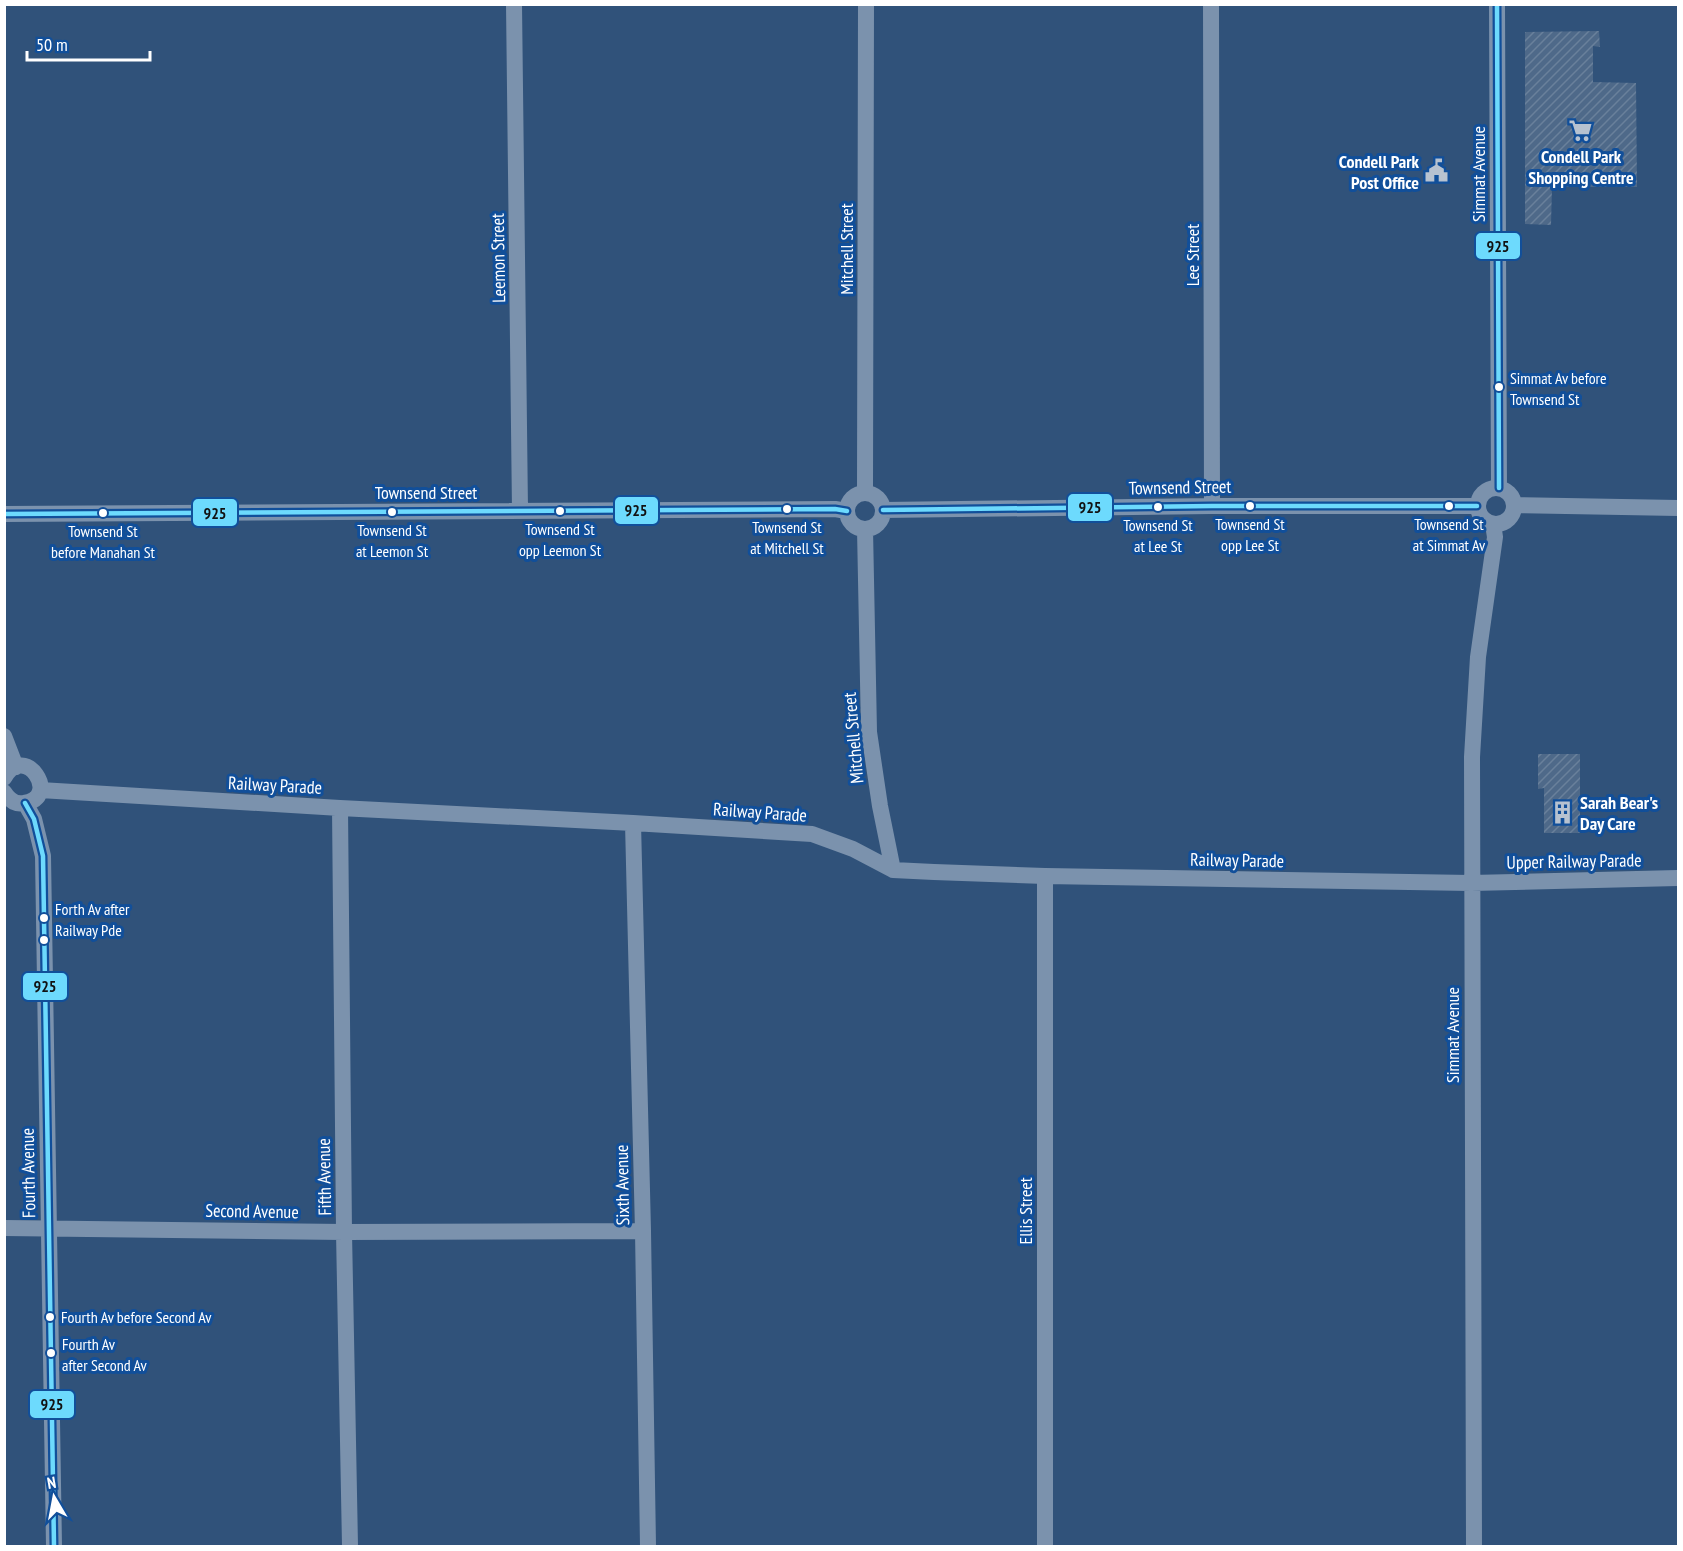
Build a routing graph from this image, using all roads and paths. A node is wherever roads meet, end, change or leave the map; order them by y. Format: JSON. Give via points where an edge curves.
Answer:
{"nodes":[{"id":1,"x":514,"y":4,"type":"edge"},
{"id":2,"x":866,"y":4,"type":"edge"},
{"id":3,"x":1211,"y":4,"type":"edge"},
{"id":4,"x":1497,"y":4,"type":"edge"},
{"id":5,"x":1498,"y":488,"type":"junction"},
{"id":6,"x":865,"y":493,"type":"junction"},
{"id":7,"x":1514,"y":505,"type":"junction"},
{"id":8,"x":1212,"y":506,"type":"junction"},
{"id":9,"x":1477,"y":506,"type":"junction"},
{"id":10,"x":1678,"y":508,"type":"edge"},
{"id":11,"x":883,"y":510,"type":"junction"},
{"id":12,"x":520,"y":511,"type":"junction"},
{"id":13,"x":847,"y":511,"type":"junction"},
{"id":14,"x":4,"y":514,"type":"edge"},
{"id":15,"x":1493,"y":524,"type":"junction"},
{"id":16,"x":865,"y":529,"type":"junction"},
{"id":17,"x":4,"y":736,"type":"edge"},
{"id":18,"x":10,"y":773,"type":"edge"},
{"id":19,"x":40,"y":790,"type":"junction"},
{"id":20,"x":4,"y":792,"type":"edge"},
{"id":21,"x":25,"y":803,"type":"junction"},
{"id":22,"x":340,"y":808,"type":"junction"},
{"id":23,"x":633,"y":823,"type":"junction"},
{"id":24,"x":893,"y":870,"type":"junction"},
{"id":25,"x":1045,"y":876,"type":"junction"},
{"id":26,"x":1678,"y":878,"type":"edge"},
{"id":27,"x":1471,"y":883,"type":"junction"},
{"id":28,"x":4,"y":1228,"type":"edge"},
{"id":29,"x":49,"y":1228,"type":"junction"},
{"id":30,"x":643,"y":1231,"type":"junction"},
{"id":31,"x":344,"y":1232,"type":"junction"},
{"id":32,"x":54,"y":1546,"type":"edge"},
{"id":33,"x":350,"y":1546,"type":"edge"},
{"id":34,"x":648,"y":1546,"type":"edge"},
{"id":35,"x":1045,"y":1546,"type":"edge"},
{"id":36,"x":1474,"y":1546,"type":"edge"}],
"edges":[{"from":1,"to":12,"type":"street","name":"Leemon Street"},
{"from":2,"to":6,"type":"street","name":"Mitchell Street"},
{"from":3,"to":8,"type":"street","name":"Lee Street"},
{"from":4,"to":5,"type":"street","name":"Simmat Avenue"},
{"from":5,"to":7,"type":"street","via":[[1509,494]]},
{"from":5,"to":9,"type":"street","via":[[1486,490]]},
{"from":6,"to":11,"type":"street","via":[[876,496]]},
{"from":6,"to":13,"type":"street","via":[[851,501]]},
{"from":7,"to":10,"type":"street"},
{"from":7,"to":15,"type":"street","via":[[1508,519]]},
{"from":8,"to":9,"type":"street","name":"Townsend Street"},
{"from":8,"to":11,"type":"street","name":"Townsend Street"},
{"from":9,"to":15,"type":"street","via":[[1481,517]]},
{"from":11,"to":16,"type":"street","via":[[876,526]]},
{"from":12,"to":13,"type":"street","name":"Townsend Street"},
{"from":12,"to":14,"type":"street","name":"Townsend Street"},
{"from":13,"to":16,"type":"street","via":[[851,522]]},
{"from":15,"to":27,"type":"street","name":"Simmat Avenue","via":[[1495,537],[1478,657]]},
{"from":16,"to":24,"type":"street","name":"Mitchell Street","via":[[869,732]]},
{"from":17,"to":18,"type":"street"},
{"from":18,"to":19,"type":"street","via":[[27,767],[36,774]]},
{"from":19,"to":21,"type":"street"},
{"from":19,"to":22,"type":"street","name":"Railway Parade"},
{"from":20,"to":21,"type":"street","via":[[9,800]]},
{"from":21,"to":29,"type":"street","name":"Fourth Avenue","via":[[34,819],[44,856]]},
{"from":22,"to":23,"type":"street","name":"Railway Parade"},
{"from":22,"to":31,"type":"street","name":"Fifth Avenue"},
{"from":23,"to":24,"type":"street","name":"Railway Parade","via":[[812,834]]},
{"from":23,"to":30,"type":"street","name":"Sixth Avenue"},
{"from":24,"to":25,"type":"street","name":"Railway Parade"},
{"from":25,"to":27,"type":"street","name":"Railway Parade"},
{"from":25,"to":35,"type":"street","name":"Ellis Street"},
{"from":26,"to":27,"type":"street","name":"Upper Railway Parade"},
{"from":27,"to":36,"type":"street","name":"Simmat Avenue"},
{"from":28,"to":29,"type":"street","name":"Second Avenue"},
{"from":29,"to":31,"type":"street","name":"Second Avenue"},
{"from":29,"to":32,"type":"street","name":"Fourth Avenue"},
{"from":30,"to":31,"type":"street","name":"Second Avenue"},
{"from":30,"to":34,"type":"street","name":"Sixth Avenue"},
{"from":31,"to":33,"type":"street","name":"Fifth Avenue"}]}
